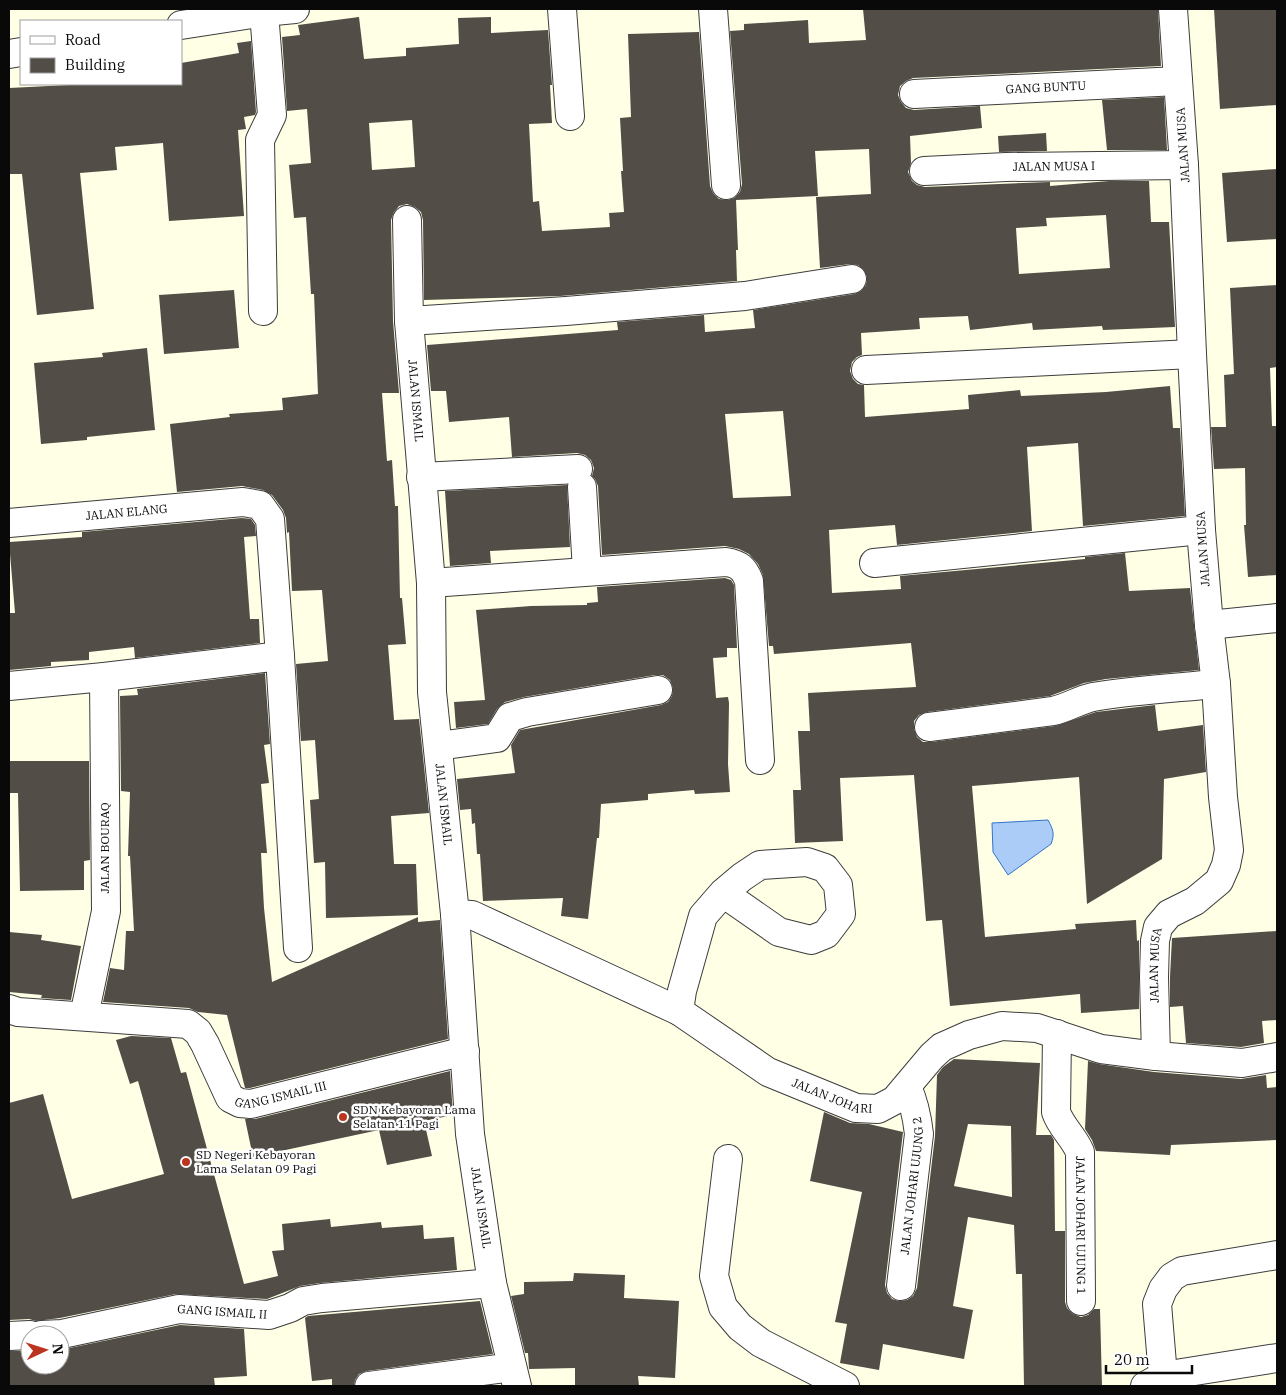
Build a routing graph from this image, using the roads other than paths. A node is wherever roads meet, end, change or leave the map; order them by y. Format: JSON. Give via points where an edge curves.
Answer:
{"nodes":[{"id":1,"x":295,"y":9,"type":"edge"},
{"id":2,"x":562,"y":9,"type":"edge"},
{"id":3,"x":713,"y":9,"type":"edge"},
{"id":4,"x":1173,"y":9,"type":"edge"},
{"id":5,"x":264,"y":12,"type":"junction"},
{"id":6,"x":182,"y":25,"type":"edge"},
{"id":7,"x":1178,"y":81,"type":"junction"},
{"id":8,"x":914,"y":94,"type":"dead end"},
{"id":9,"x":570,"y":116,"type":"dead end"},
{"id":10,"x":1184,"y":165,"type":"junction"},
{"id":11,"x":924,"y":171,"type":"dead end"},
{"id":12,"x":726,"y":185,"type":"dead end"},
{"id":13,"x":407,"y":220,"type":"dead end"},
{"id":14,"x":852,"y":279,"type":"dead end"},
{"id":15,"x":263,"y":311,"type":"dead end"},
{"id":16,"x":409,"y":321,"type":"junction"},
{"id":17,"x":1192,"y":354,"type":"junction"},
{"id":18,"x":866,"y":370,"type":"dead end"},
{"id":19,"x":421,"y":477,"type":"junction"},
{"id":20,"x":9,"y":523,"type":"edge"},
{"id":21,"x":1201,"y":530,"type":"junction"},
{"id":22,"x":874,"y":563,"type":"dead end"},
{"id":23,"x":588,"y":571,"type":"junction"},
{"id":24,"x":431,"y":583,"type":"junction"},
{"id":25,"x":1277,"y":618,"type":"edge"},
{"id":26,"x":1209,"y":624,"type":"junction"},
{"id":27,"x":280,"y":656,"type":"junction"},
{"id":28,"x":104,"y":677,"type":"junction"},
{"id":29,"x":1216,"y":684,"type":"junction"},
{"id":30,"x":9,"y":686,"type":"edge"},
{"id":31,"x":658,"y":690,"type":"dead end"},
{"id":32,"x":929,"y":726,"type":"dead end"},
{"id":33,"x":438,"y":746,"type":"junction"},
{"id":34,"x":760,"y":760,"type":"dead end"},
{"id":35,"x":724,"y":893,"type":"dead end"},
{"id":36,"x":455,"y":914,"type":"junction"},
{"id":37,"x":298,"y":948,"type":"dead end"},
{"id":38,"x":13,"y":1011,"type":"edge"},
{"id":39,"x":679,"y":1011,"type":"junction"},
{"id":40,"x":84,"y":1016,"type":"junction"},
{"id":41,"x":1057,"y":1034,"type":"junction"},
{"id":42,"x":465,"y":1051,"type":"junction"},
{"id":43,"x":1156,"y":1056,"type":"junction"},
{"id":44,"x":1277,"y":1057,"type":"edge"},
{"id":45,"x":906,"y":1086,"type":"junction"},
{"id":46,"x":728,"y":1159,"type":"dead end"},
{"id":47,"x":1277,"y":1255,"type":"edge"},
{"id":48,"x":492,"y":1283,"type":"junction"},
{"id":49,"x":901,"y":1286,"type":"dead end"},
{"id":50,"x":1082,"y":1301,"type":"dead end"},
{"id":51,"x":70,"y":1332,"type":"edge"},
{"id":52,"x":1277,"y":1358,"type":"edge"},
{"id":53,"x":515,"y":1377,"type":"edge"},
{"id":54,"x":1154,"y":1381,"type":"edge"},
{"id":55,"x":370,"y":1386,"type":"edge"},
{"id":56,"x":845,"y":1386,"type":"edge"}],
"edges":[{"from":1,"to":5,"type":"street"},
{"from":2,"to":9,"type":"street"},
{"from":3,"to":12,"type":"street"},
{"from":4,"to":7,"type":"street","name":"JALAN MUSA"},
{"from":5,"to":6,"type":"street"},
{"from":5,"to":15,"type":"street","via":[[272,115],[260,140]]},
{"from":7,"to":8,"type":"street","name":"GANG BUNTU"},
{"from":7,"to":10,"type":"street","name":"JALAN MUSA"},
{"from":10,"to":11,"type":"street","name":"JALAN MUSA I"},
{"from":10,"to":17,"type":"street","name":"JALAN MUSA"},
{"from":13,"to":16,"type":"street","name":"JALAN ISMAIL"},
{"from":14,"to":16,"type":"street","via":[[745,296]]},
{"from":16,"to":19,"type":"street","name":"JALAN ISMAIL"},
{"from":17,"to":18,"type":"street"},
{"from":17,"to":21,"type":"street","name":"JALAN MUSA"},
{"from":19,"to":23,"type":"street","via":[[580,478]]},
{"from":19,"to":24,"type":"street","name":"JALAN ISMAIL"},
{"from":20,"to":27,"type":"street","name":"JALAN ELANG","via":[[243,502],[260,505],[270,519]]},
{"from":21,"to":22,"type":"street"},
{"from":21,"to":26,"type":"street","name":"JALAN MUSA"},
{"from":23,"to":24,"type":"street"},
{"from":23,"to":34,"type":"street","via":[[745,563],[749,581]]},
{"from":24,"to":33,"type":"street","name":"JALAN ISMAIL","via":[[432,692]]},
{"from":25,"to":26,"type":"street"},
{"from":26,"to":29,"type":"street","name":"JALAN MUSA"},
{"from":27,"to":28,"type":"street"},
{"from":27,"to":37,"type":"street"},
{"from":28,"to":30,"type":"street"},
{"from":28,"to":40,"type":"street","name":"JALAN BOURAQ","via":[[106,911]]},
{"from":29,"to":32,"type":"street","via":[[1108,695],[1053,711]]},
{"from":29,"to":43,"type":"street","name":"JALAN MUSA","via":[[1229,850],[1219,881],[1195,901],[1169,914],[1158,927],[1154,968]]},
{"from":31,"to":33,"type":"street","via":[[527,712],[510,717],[497,738]]},
{"from":33,"to":36,"type":"street","name":"JALAN ISMAIL"},
{"from":35,"to":39,"type":"street","via":[[703,916]]},
{"from":36,"to":39,"type":"street","name":"JALAN JOHARI","via":[[472,915]]},
{"from":36,"to":42,"type":"street","name":"JALAN ISMAIL"},
{"from":38,"to":40,"type":"street","name":"GANG ISMAIL III"},
{"from":39,"to":45,"type":"street","name":"JALAN JOHARI","via":[[768,1072],[856,1108],[878,1109],[895,1100]]},
{"from":40,"to":42,"type":"street","name":"GANG ISMAIL III","via":[[188,1024],[205,1044],[230,1098],[240,1103],[251,1104]]},
{"from":41,"to":43,"type":"street","name":"JALAN JOHARI","via":[[1101,1048]]},
{"from":41,"to":45,"type":"street","name":"JALAN JOHARI","via":[[1037,1028],[1002,1026],[970,1035],[942,1047]]},
{"from":41,"to":50,"type":"street","name":"JALAN JOHARI UJUNG 1","via":[[1056,1112],[1080,1152]]},
{"from":42,"to":48,"type":"street","name":"JALAN ISMAIL","via":[[470,1134]]},
{"from":43,"to":44,"type":"street","name":"JALAN JOHARI","via":[[1242,1063]]},
{"from":45,"to":49,"type":"street","name":"JALAN JOHARI UJUNG 2","via":[[913,1102],[919,1134]]},
{"from":46,"to":56,"type":"street","via":[[714,1276],[723,1307],[740,1327],[761,1343]]},
{"from":47,"to":54,"type":"street","via":[[1182,1271],[1172,1277],[1162,1289],[1157,1304]]},
{"from":48,"to":51,"type":"street","name":"GANG ISMAIL II","via":[[322,1298],[303,1301],[269,1315],[179,1309]]},
{"from":48,"to":53,"type":"street","name":"JALAN ISMAIL"},
{"from":52,"to":54,"type":"street"},
{"from":53,"to":55,"type":"street"}]}
